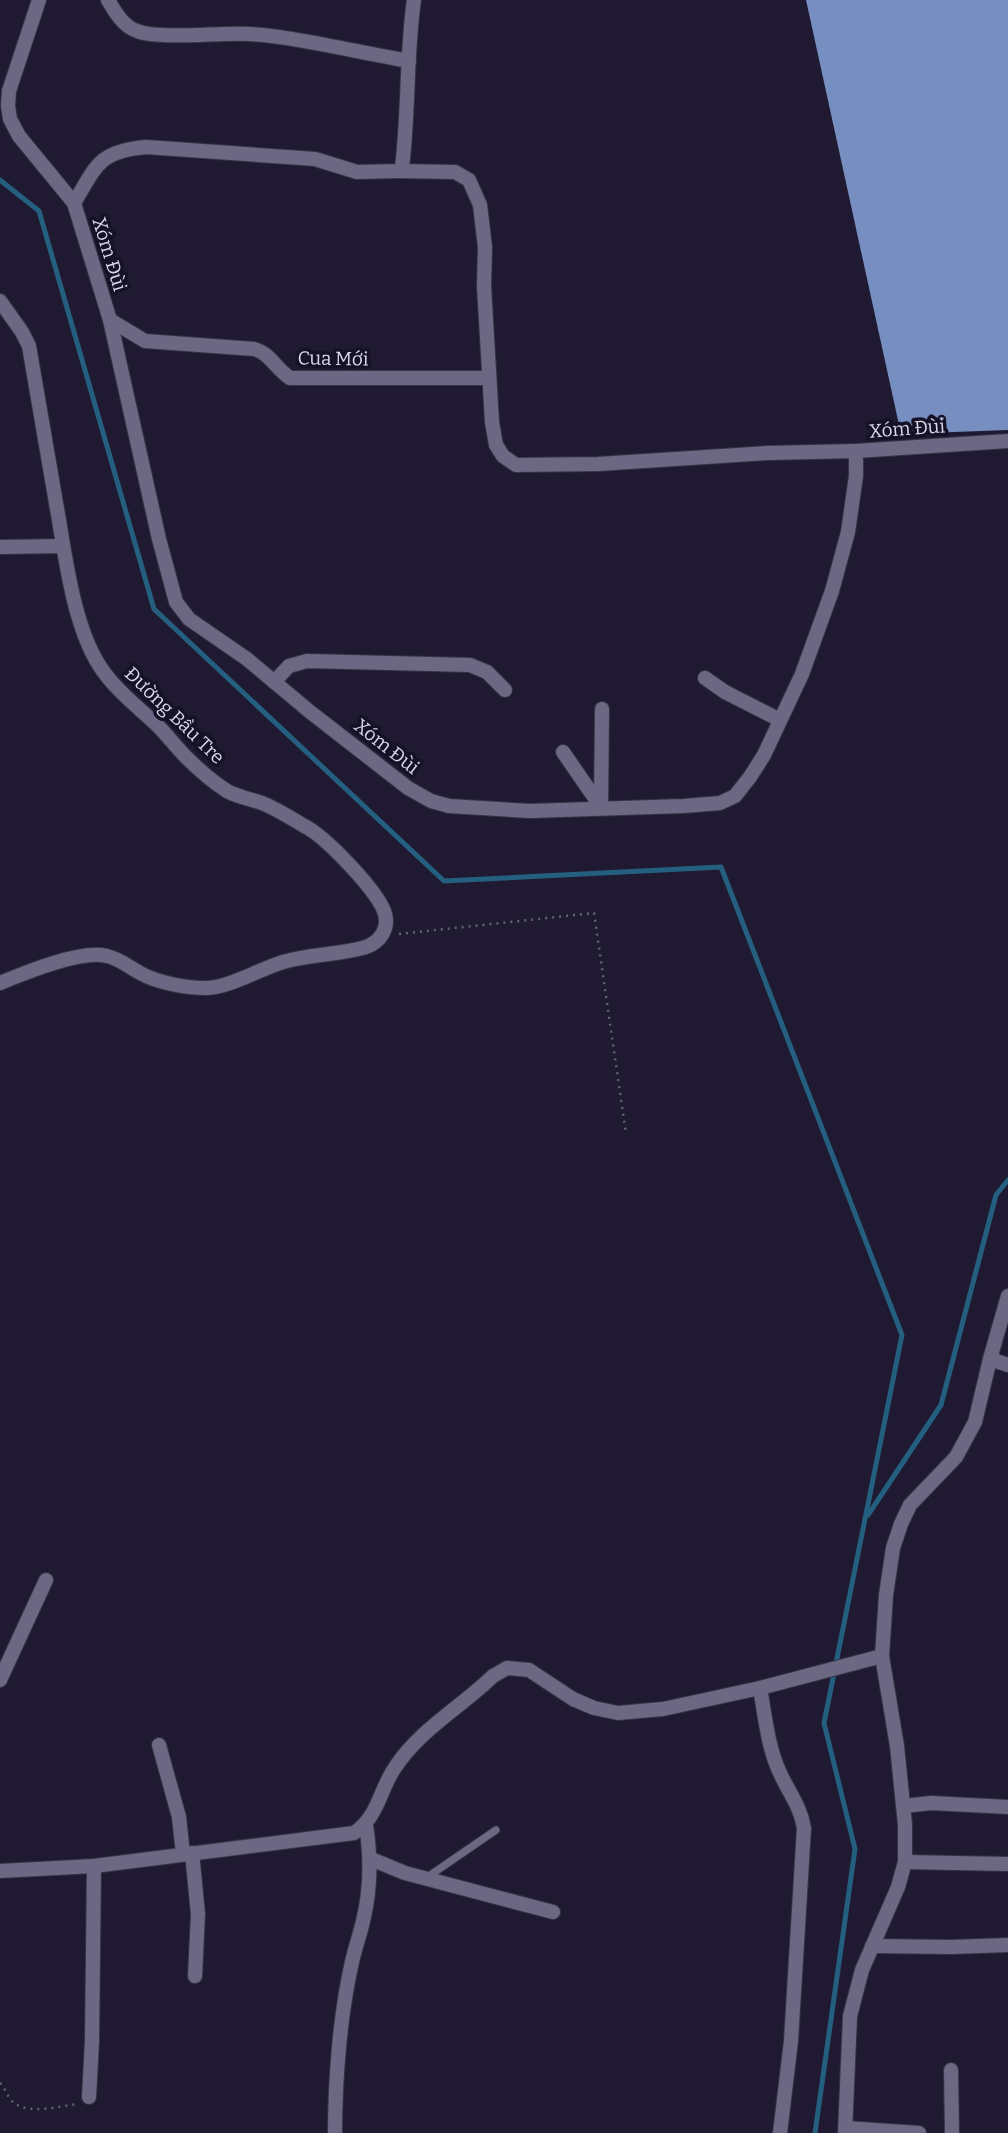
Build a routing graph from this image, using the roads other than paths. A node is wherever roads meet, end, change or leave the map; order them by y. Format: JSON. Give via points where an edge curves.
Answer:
{"nodes":[{"id":1,"x":39,"y":0,"type":"edge"},
{"id":2,"x":108,"y":0,"type":"edge"},
{"id":3,"x":414,"y":0,"type":"edge"},
{"id":4,"x":409,"y":61,"type":"junction"},
{"id":5,"x":398,"y":172,"type":"junction"},
{"id":6,"x":74,"y":203,"type":"junction"},
{"id":7,"x":0,"y":301,"type":"edge"},
{"id":8,"x":110,"y":320,"type":"junction"},
{"id":9,"x":489,"y":378,"type":"junction"},
{"id":10,"x":1008,"y":441,"type":"edge"},
{"id":11,"x":856,"y":451,"type":"junction"},
{"id":12,"x":63,"y":546,"type":"junction"},
{"id":13,"x":0,"y":547,"type":"edge"},
{"id":14,"x":705,"y":678,"type":"dead end"},
{"id":15,"x":274,"y":682,"type":"junction"},
{"id":16,"x":505,"y":690,"type":"dead end"},
{"id":17,"x":601,"y":709,"type":"dead end"},
{"id":18,"x":780,"y":720,"type":"junction"},
{"id":19,"x":563,"y":752,"type":"dead end"},
{"id":20,"x":601,"y":807,"type":"junction"},
{"id":21,"x":0,"y":983,"type":"edge"},
{"id":22,"x":1008,"y":1296,"type":"edge"},
{"id":23,"x":990,"y":1359,"type":"junction"},
{"id":24,"x":1008,"y":1365,"type":"edge"},
{"id":25,"x":46,"y":1580,"type":"dead end"},
{"id":26,"x":882,"y":1657,"type":"junction"},
{"id":27,"x":0,"y":1680,"type":"edge"},
{"id":28,"x":760,"y":1688,"type":"junction"},
{"id":29,"x":159,"y":1745,"type":"dead end"},
{"id":30,"x":904,"y":1806,"type":"junction"},
{"id":31,"x":1008,"y":1807,"type":"edge"},
{"id":32,"x":366,"y":1825,"type":"junction"},
{"id":33,"x":496,"y":1830,"type":"dead end"},
{"id":34,"x":188,"y":1853,"type":"junction"},
{"id":35,"x":371,"y":1859,"type":"junction"},
{"id":36,"x":905,"y":1862,"type":"junction"},
{"id":37,"x":1008,"y":1864,"type":"edge"},
{"id":38,"x":94,"y":1866,"type":"junction"},
{"id":39,"x":0,"y":1871,"type":"edge"},
{"id":40,"x":426,"y":1878,"type":"junction"},
{"id":41,"x":553,"y":1912,"type":"dead end"},
{"id":42,"x":1008,"y":1945,"type":"edge"},
{"id":43,"x":872,"y":1946,"type":"junction"},
{"id":44,"x":195,"y":1976,"type":"dead end"},
{"id":45,"x":951,"y":2070,"type":"dead end"},
{"id":46,"x":89,"y":2097,"type":"road end"},
{"id":47,"x":846,"y":2130,"type":"edge"},
{"id":48,"x":335,"y":2133,"type":"edge"},
{"id":49,"x":780,"y":2133,"type":"edge"},
{"id":50,"x":919,"y":2133,"type":"edge"},
{"id":51,"x":952,"y":2133,"type":"edge"}],
"edges":[{"from":1,"to":6,"type":"street","name":"Xóm Đùi","via":[[14,73],[10,119]]},
{"from":2,"to":4,"type":"street","via":[[118,17],[134,30],[149,34],[276,36]]},
{"from":3,"to":4,"type":"street"},
{"from":4,"to":5,"type":"street","via":[[403,158]]},
{"from":5,"to":6,"type":"street","via":[[357,172],[316,159],[132,148],[104,157]]},
{"from":5,"to":9,"type":"street","via":[[455,172],[469,180],[480,205],[485,247]]},
{"from":6,"to":8,"type":"street","name":"Xóm Đùi"},
{"from":7,"to":12,"type":"street","name":"Đường Bầu Tre","via":[[29,346]]},
{"from":8,"to":9,"type":"street","name":"Cua Mới","via":[[145,341],[265,352],[290,378]]},
{"from":8,"to":15,"type":"street","name":"Xóm Đùi","via":[[176,602],[189,619]]},
{"from":9,"to":11,"type":"street","via":[[496,445],[516,465]]},
{"from":10,"to":11,"type":"street","name":"Xóm Đùi"},
{"from":11,"to":18,"type":"street","name":"Xóm Đùi","via":[[848,532],[832,591]]},
{"from":12,"to":13,"type":"street"},
{"from":12,"to":21,"type":"street","name":"Đường Bầu Tre","via":[[87,643],[114,685],[226,790],[312,830],[374,894],[386,926],[375,944],[284,961],[208,988],[140,974],[99,954],[35,969]]},
{"from":14,"to":18,"type":"street"},
{"from":15,"to":16,"type":"street","via":[[289,666],[307,661],[441,663],[470,665],[487,672]]},
{"from":15,"to":20,"type":"street","name":"Xóm Đùi","via":[[408,788],[431,801],[530,811]]},
{"from":17,"to":20,"type":"street"},
{"from":18,"to":20,"type":"street","name":"Xóm Đùi","via":[[750,777],[734,796],[720,803]]},
{"from":19,"to":20,"type":"street"},
{"from":22,"to":23,"type":"street"},
{"from":23,"to":24,"type":"street"},
{"from":23,"to":26,"type":"street","via":[[968,1438],[910,1505],[901,1524],[888,1583]]},
{"from":25,"to":27,"type":"street"},
{"from":26,"to":28,"type":"street"},
{"from":26,"to":30,"type":"street"},
{"from":28,"to":32,"type":"street","via":[[663,1709],[618,1713],[573,1699],[529,1670],[507,1668],[410,1747]]},
{"from":28,"to":49,"type":"street","via":[[779,1772],[801,1812],[804,1828],[791,2041]]},
{"from":29,"to":34,"type":"street"},
{"from":30,"to":31,"type":"street"},
{"from":30,"to":36,"type":"street"},
{"from":32,"to":34,"type":"street","via":[[355,1833]]},
{"from":32,"to":35,"type":"street"},
{"from":33,"to":40,"type":"lane"},
{"from":34,"to":38,"type":"street"},
{"from":34,"to":44,"type":"street","via":[[198,1914]]},
{"from":35,"to":40,"type":"street"},
{"from":35,"to":48,"type":"street","via":[[364,1920],[346,1999]]},
{"from":36,"to":37,"type":"street"},
{"from":36,"to":43,"type":"street"},
{"from":38,"to":39,"type":"street"},
{"from":38,"to":46,"type":"street"},
{"from":40,"to":41,"type":"street"},
{"from":42,"to":43,"type":"street"},
{"from":43,"to":47,"type":"street","via":[[850,2016]]},
{"from":45,"to":51,"type":"street"},
{"from":47,"to":50,"type":"street"}]}
